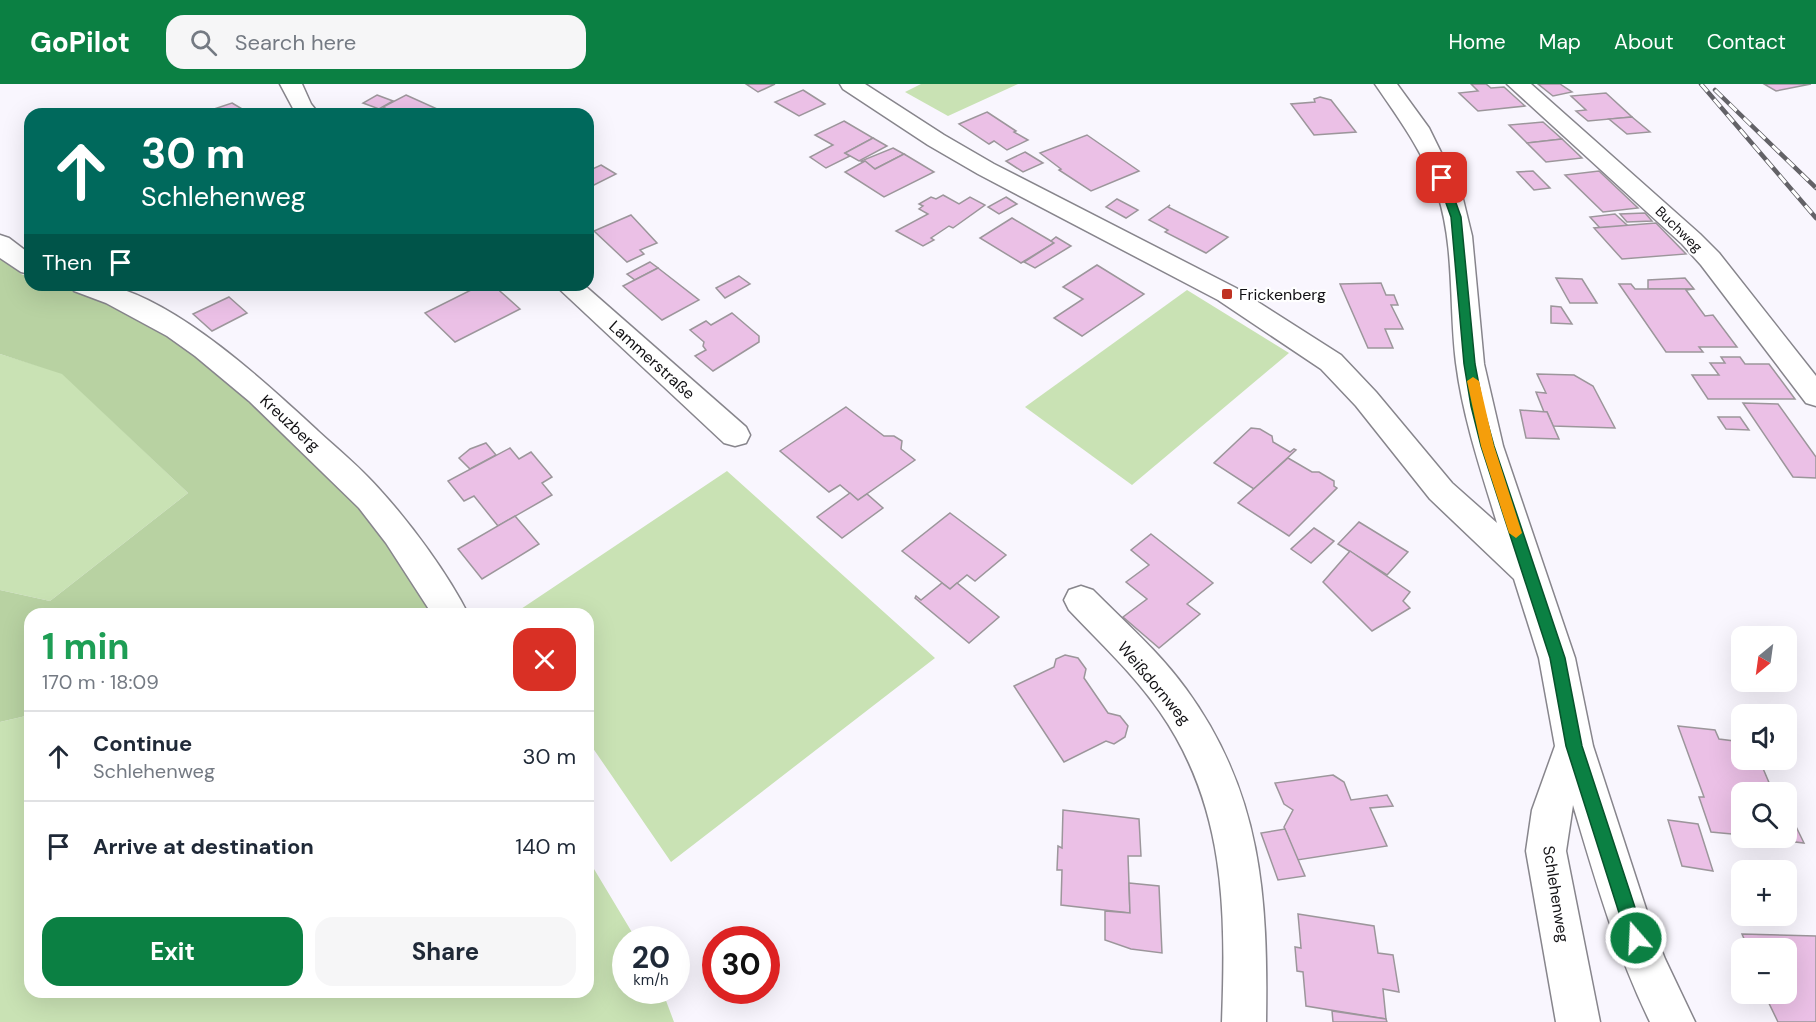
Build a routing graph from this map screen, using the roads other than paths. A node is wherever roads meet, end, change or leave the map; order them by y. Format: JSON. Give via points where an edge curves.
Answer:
{"nodes":[{"id":1,"x":291,"y":84,"type":"edge"},
{"id":2,"x":851,"y":84,"type":"edge"},
{"id":3,"x":1386,"y":84,"type":"edge"},
{"id":4,"x":1518,"y":84,"type":"edge"},
{"id":5,"x":302,"y":108,"type":"edge"},
{"id":6,"x":0,"y":243,"type":"edge"},
{"id":7,"x":24,"y":262,"type":"edge"},
{"id":8,"x":102,"y":291,"type":"edge"},
{"id":9,"x":575,"y":291,"type":"edge"},
{"id":10,"x":1816,"y":396,"type":"edge"},
{"id":11,"x":735,"y":435,"type":"dead end"},
{"id":12,"x":1527,"y":570,"type":"junction"},
{"id":13,"x":1081,"y":600,"type":"dead end"},
{"id":14,"x":447,"y":608,"type":"edge"},
{"id":15,"x":1574,"y":746,"type":"junction"},
{"id":16,"x":1244,"y":1022,"type":"edge"},
{"id":17,"x":1578,"y":1022,"type":"edge"},
{"id":18,"x":1673,"y":1022,"type":"edge"}],
"edges":[{"from":1,"to":5,"type":"street"},
{"from":2,"to":12,"type":"street","via":[[986,169],[1227,294],[1331,362],[1441,491]]},
{"from":3,"to":12,"type":"street","via":[[1418,128],[1456,217],[1477,406]]},
{"from":4,"to":10,"type":"street","name":"Buchweg","via":[[1690,239]]},
{"from":6,"to":7,"type":"street"},
{"from":8,"to":14,"type":"street","name":"Kreuzberg","via":[[153,314],[281,412],[378,509]]},
{"from":9,"to":11,"type":"street","name":"Lammerstraße"},
{"from":12,"to":15,"type":"street","via":[[1557,658]]},
{"from":13,"to":16,"type":"street","name":"Weißdornweg","via":[[1173,700],[1193,729],[1223,796],[1239,853],[1243,886],[1247,937]]},
{"from":15,"to":17,"type":"street","name":"Schlehenweg","via":[[1554,797],[1546,851]]},
{"from":15,"to":18,"type":"street","via":[[1629,921]]}]}
